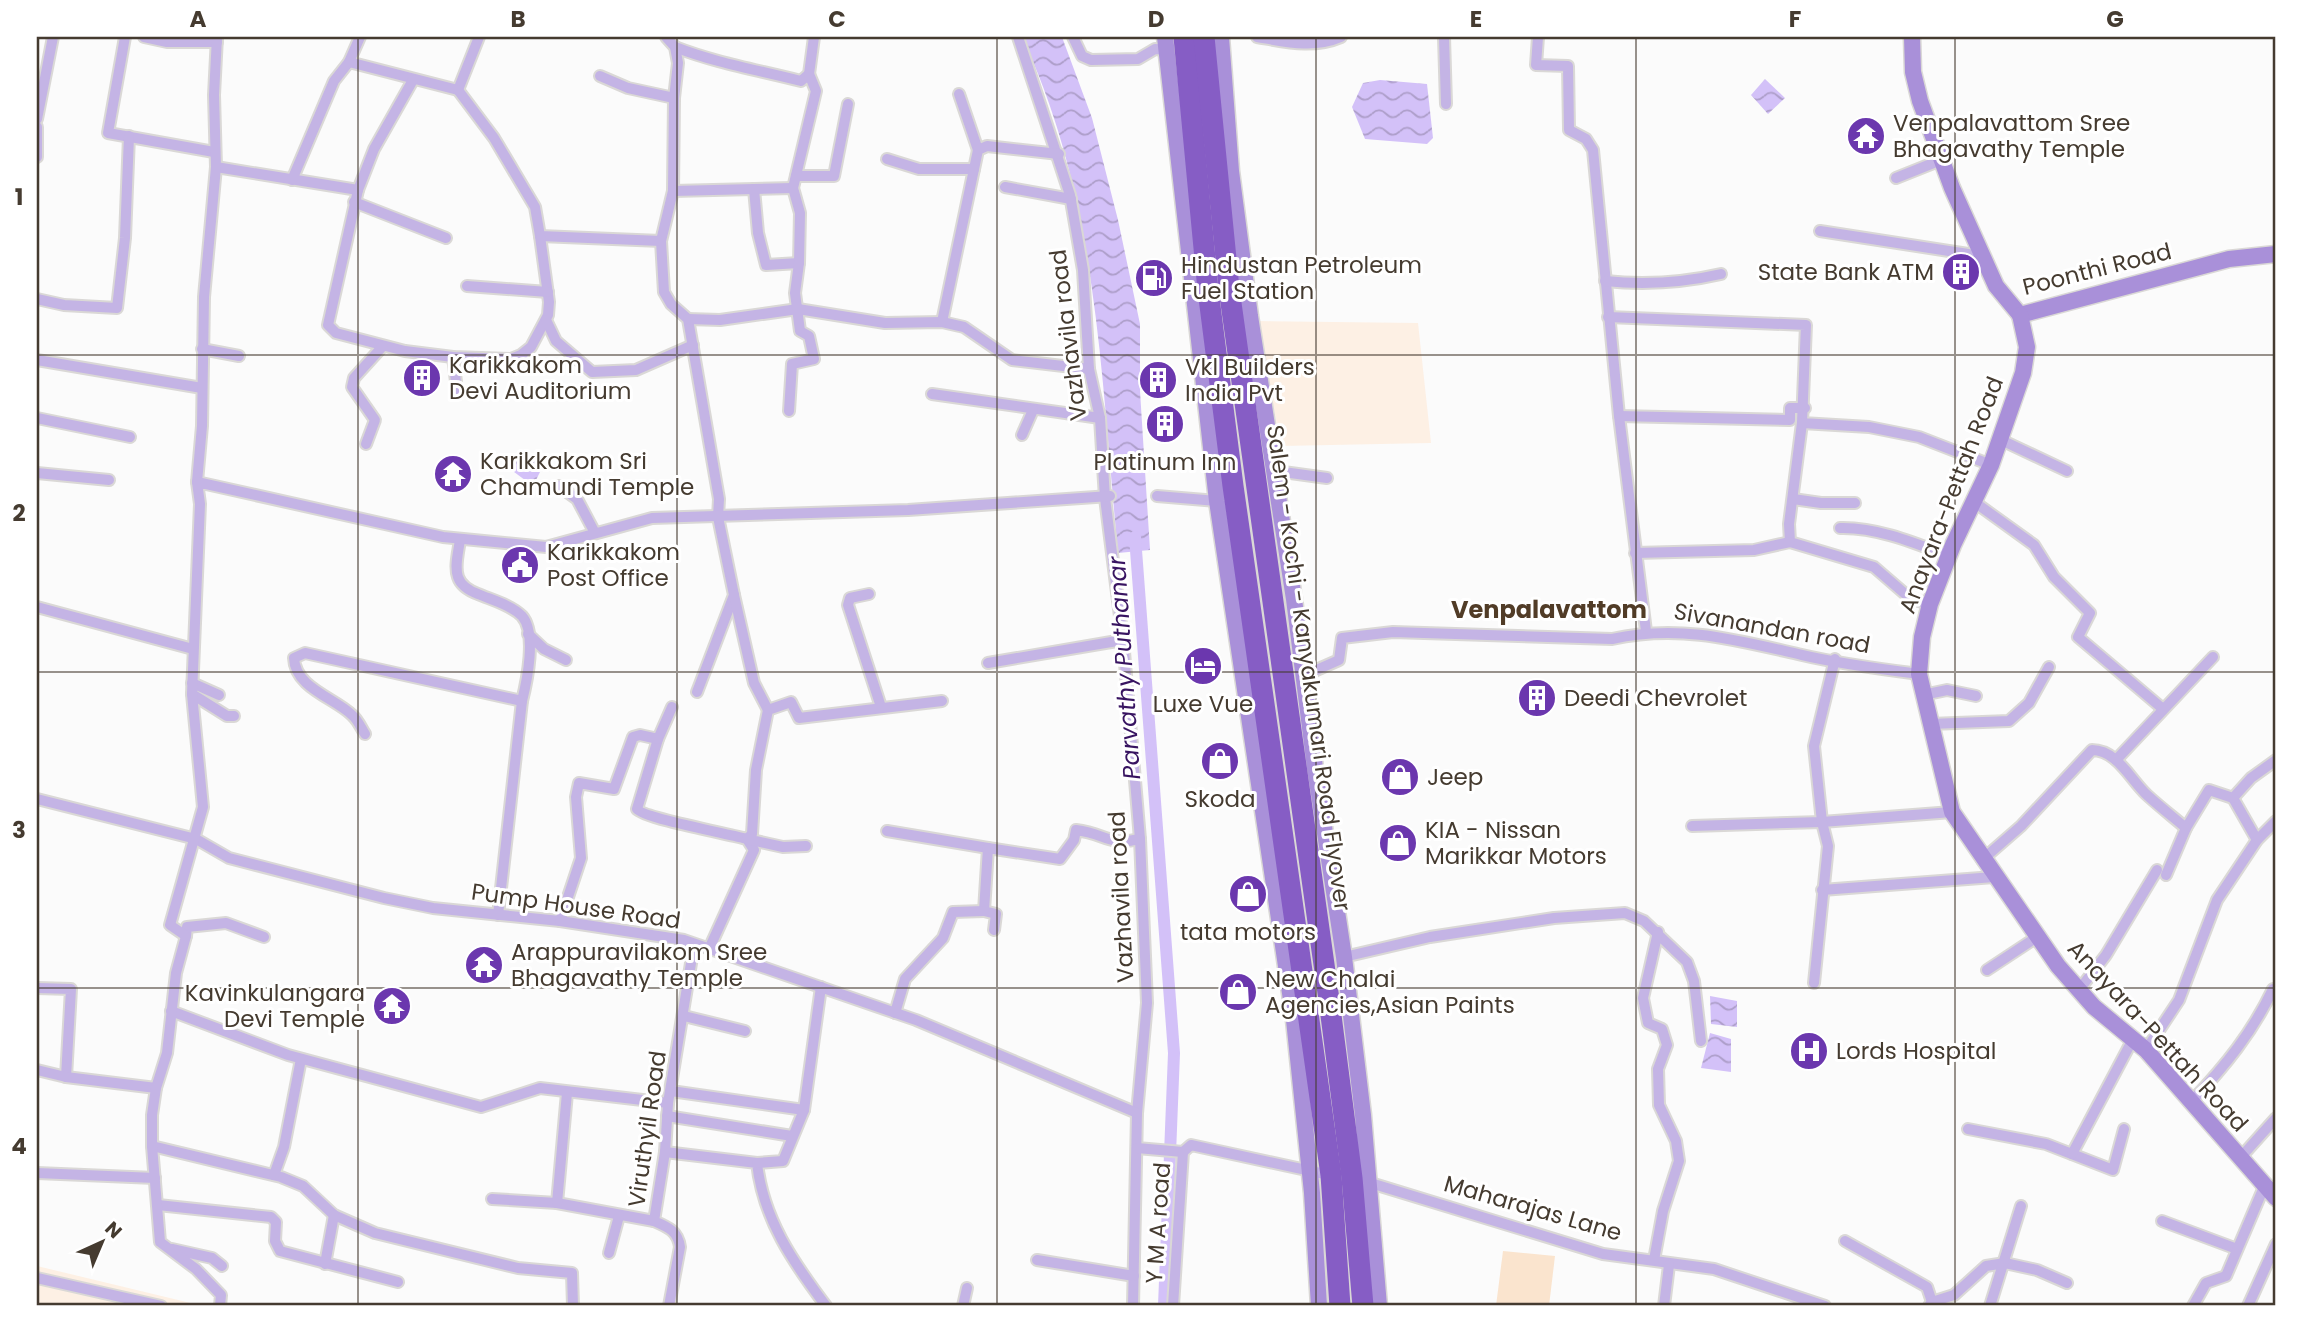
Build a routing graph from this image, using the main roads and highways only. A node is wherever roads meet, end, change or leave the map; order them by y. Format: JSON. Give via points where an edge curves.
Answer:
{"nodes":[{"id":1,"x":1184,"y":37,"type":"edge"},
{"id":2,"x":1204,"y":37,"type":"edge"},
{"id":3,"x":1350,"y":1178,"type":"junction"},
{"id":4,"x":1340,"y":1306,"type":"edge"},
{"id":5,"x":1363,"y":1306,"type":"edge"}],
"edges":[{"from":1,"to":3,"type":"highway","name":"Salem - Kochi - Kanyakumari Road Flyover","via":[[1208,290],[1233,486]]},
{"from":2,"to":3,"type":"highway","name":"Salem - Kochi - Kanyakumari Road Flyover","via":[[1229,289]]},
{"from":3,"to":4,"type":"highway","name":"Salem - Kochi - Kanyakumari Road Flyover"},
{"from":3,"to":5,"type":"highway","name":"Salem - Kochi - Kanyakumari Road Flyover"}]}
